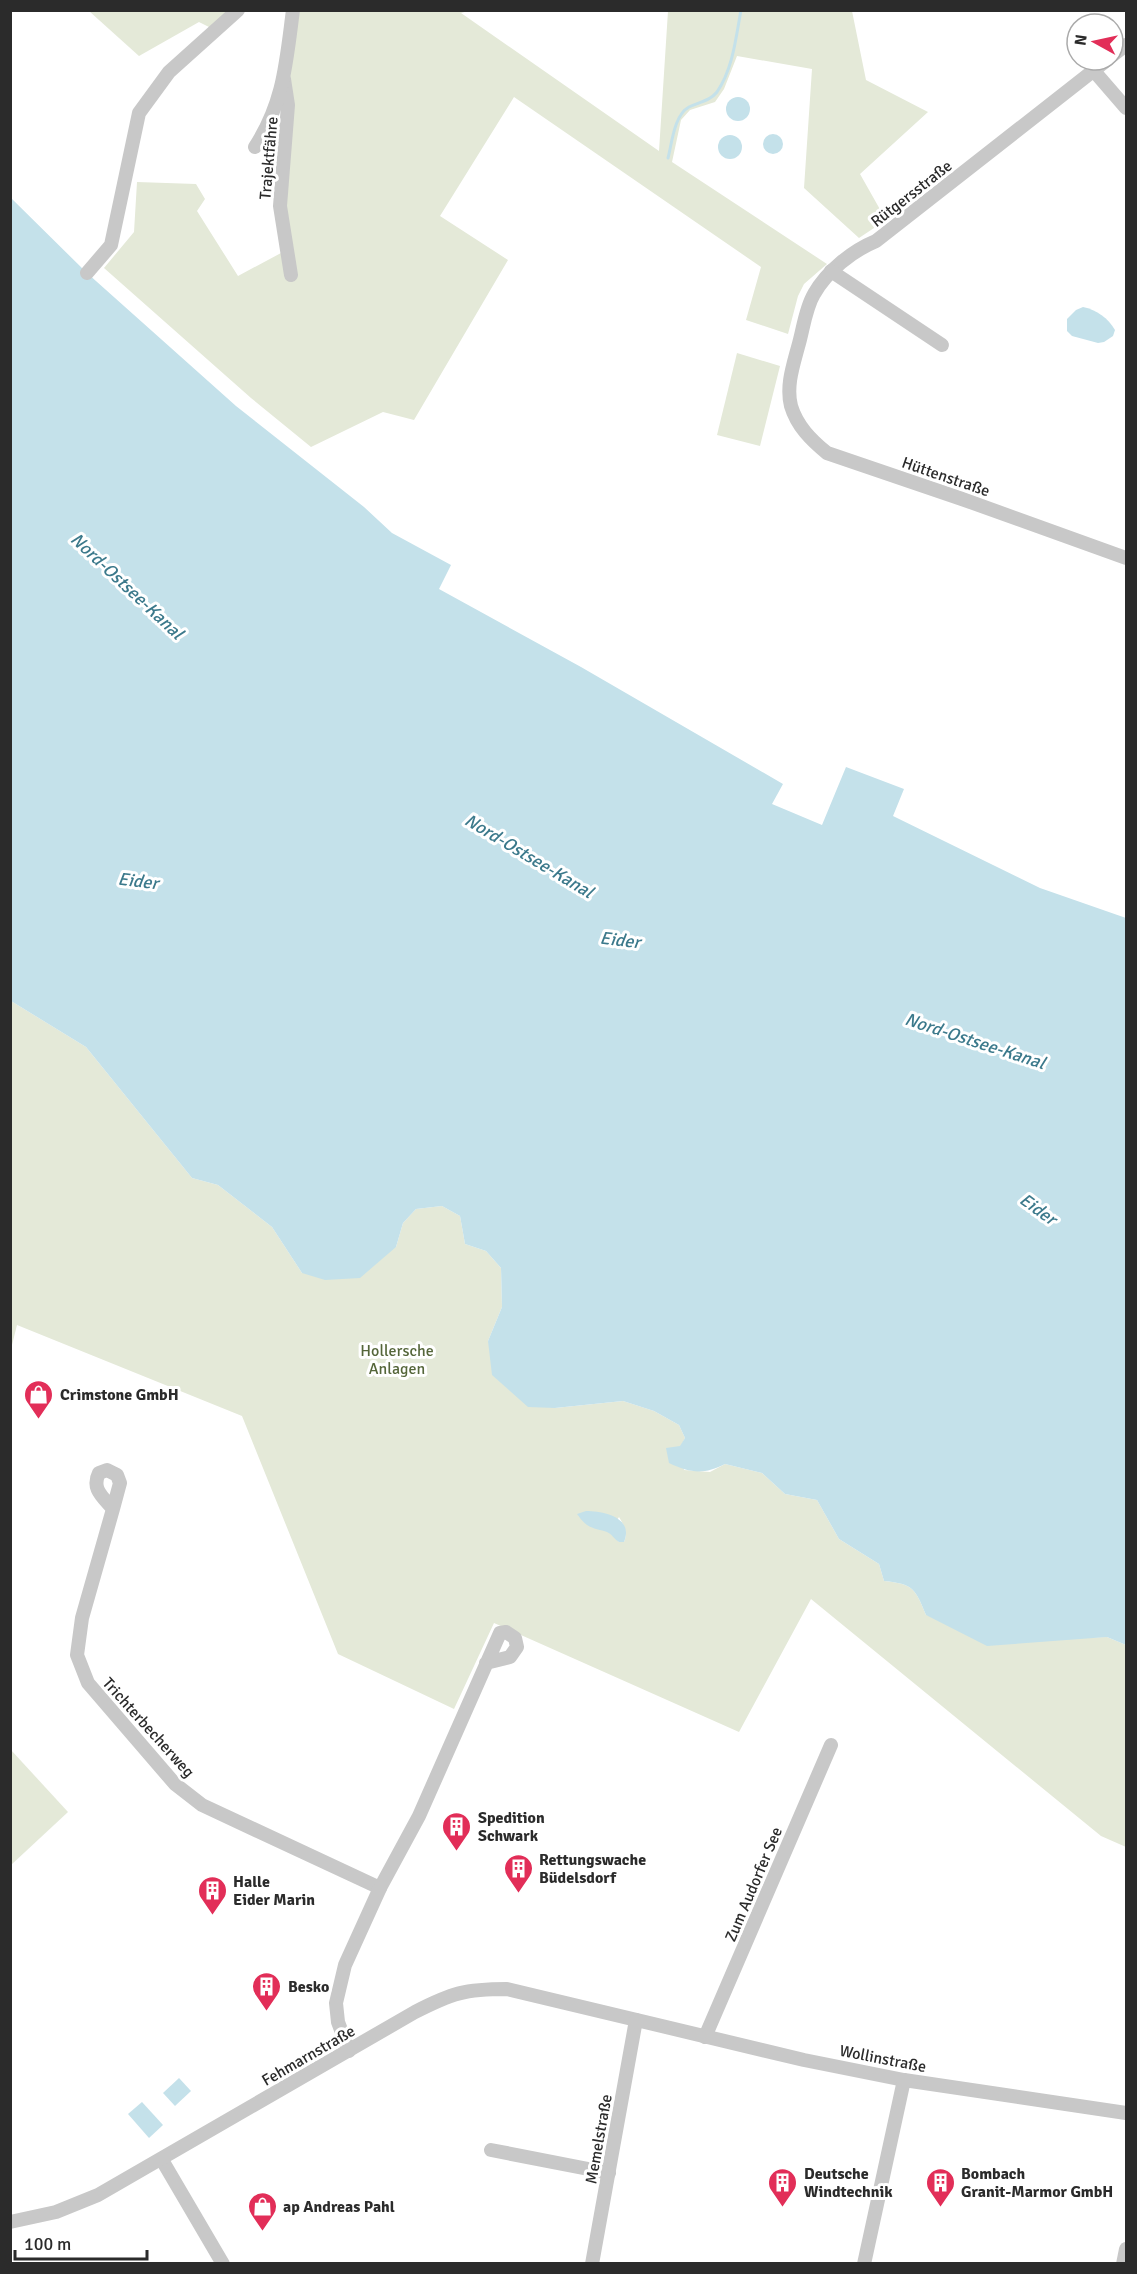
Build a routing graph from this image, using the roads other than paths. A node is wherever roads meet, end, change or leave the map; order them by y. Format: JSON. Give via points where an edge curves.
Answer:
{"nodes":[{"id":1,"x":238,"y":10,"type":"edge"},
{"id":2,"x":293,"y":10,"type":"edge"},
{"id":3,"x":1093,"y":72,"type":"edge"},
{"id":4,"x":1095,"y":72,"type":"edge"},
{"id":5,"x":284,"y":79,"type":"junction"},
{"id":6,"x":1126,"y":108,"type":"edge"},
{"id":7,"x":255,"y":147,"type":"dead end"},
{"id":8,"x":831,"y":271,"type":"junction"},
{"id":9,"x":87,"y":273,"type":"dead end"},
{"id":10,"x":291,"y":275,"type":"dead end"},
{"id":11,"x":942,"y":345,"type":"dead end"},
{"id":12,"x":789,"y":388,"type":"joint"},
{"id":13,"x":1126,"y":558,"type":"edge"},
{"id":14,"x":113,"y":1509,"type":"dead end"},
{"id":15,"x":486,"y":1663,"type":"dead end"},
{"id":16,"x":831,"y":1745,"type":"dead end"},
{"id":17,"x":380,"y":1888,"type":"junction"},
{"id":18,"x":636,"y":2020,"type":"junction"},
{"id":19,"x":705,"y":2037,"type":"junction"},
{"id":20,"x":349,"y":2051,"type":"junction"},
{"id":21,"x":904,"y":2080,"type":"junction"},
{"id":22,"x":1126,"y":2113,"type":"edge"},
{"id":23,"x":491,"y":2150,"type":"dead end"},
{"id":24,"x":162,"y":2160,"type":"junction"},
{"id":25,"x":609,"y":2173,"type":"junction"},
{"id":26,"x":10,"y":2222,"type":"edge"},
{"id":27,"x":1126,"y":2249,"type":"edge"},
{"id":28,"x":223,"y":2264,"type":"edge"},
{"id":29,"x":592,"y":2264,"type":"edge"},
{"id":30,"x":864,"y":2264,"type":"edge"},
{"id":31,"x":1123,"y":2264,"type":"edge"}],
"edges":[{"from":1,"to":9,"type":"street","via":[[170,72],[139,113],[111,244]]},
{"from":2,"to":5,"type":"street","name":"Trajektfähre"},
{"from":3,"to":8,"type":"street","name":"Rütgersstraße","via":[[876,241]]},
{"from":4,"to":6,"type":"street"},
{"from":5,"to":7,"type":"street","name":"Trajektfähre","via":[[269,124]]},
{"from":5,"to":10,"type":"street","name":"Trajektfähre","via":[[288,105],[280,206]]},
{"from":8,"to":11,"type":"street"},
{"from":8,"to":12,"type":"street","name":"Rütgersstraße","via":[[813,295]]},
{"from":12,"to":13,"type":"street","name":"Hüttenstraße","via":[[799,425],[827,453]]},
{"from":14,"to":17,"type":"street","name":"Trichterbecherweg","via":[[82,1618],[77,1655],[88,1683],[175,1784],[202,1805]]},
{"from":15,"to":17,"type":"street","via":[[419,1816]]},
{"from":16,"to":19,"type":"street","name":"Zum Audorfer See"},
{"from":17,"to":20,"type":"street","via":[[345,1965],[336,2003],[338,2022]]},
{"from":18,"to":19,"type":"street","name":"Wollinstraße"},
{"from":18,"to":20,"type":"street","name":"Fehmarnstraße","via":[[507,1989],[476,1989],[442,1998]]},
{"from":18,"to":25,"type":"street","name":"Memelstraße"},
{"from":19,"to":21,"type":"street","name":"Wollinstraße"},
{"from":20,"to":24,"type":"street","name":"Fehmarnstraße"},
{"from":21,"to":22,"type":"street","name":"Wollinstraße"},
{"from":21,"to":30,"type":"street"},
{"from":23,"to":25,"type":"street"},
{"from":24,"to":26,"type":"street","name":"Fehmarnstraße","via":[[98,2195],[56,2212]]},
{"from":24,"to":28,"type":"street"},
{"from":25,"to":29,"type":"street","name":"Memelstraße"},
{"from":27,"to":31,"type":"street"}]}
